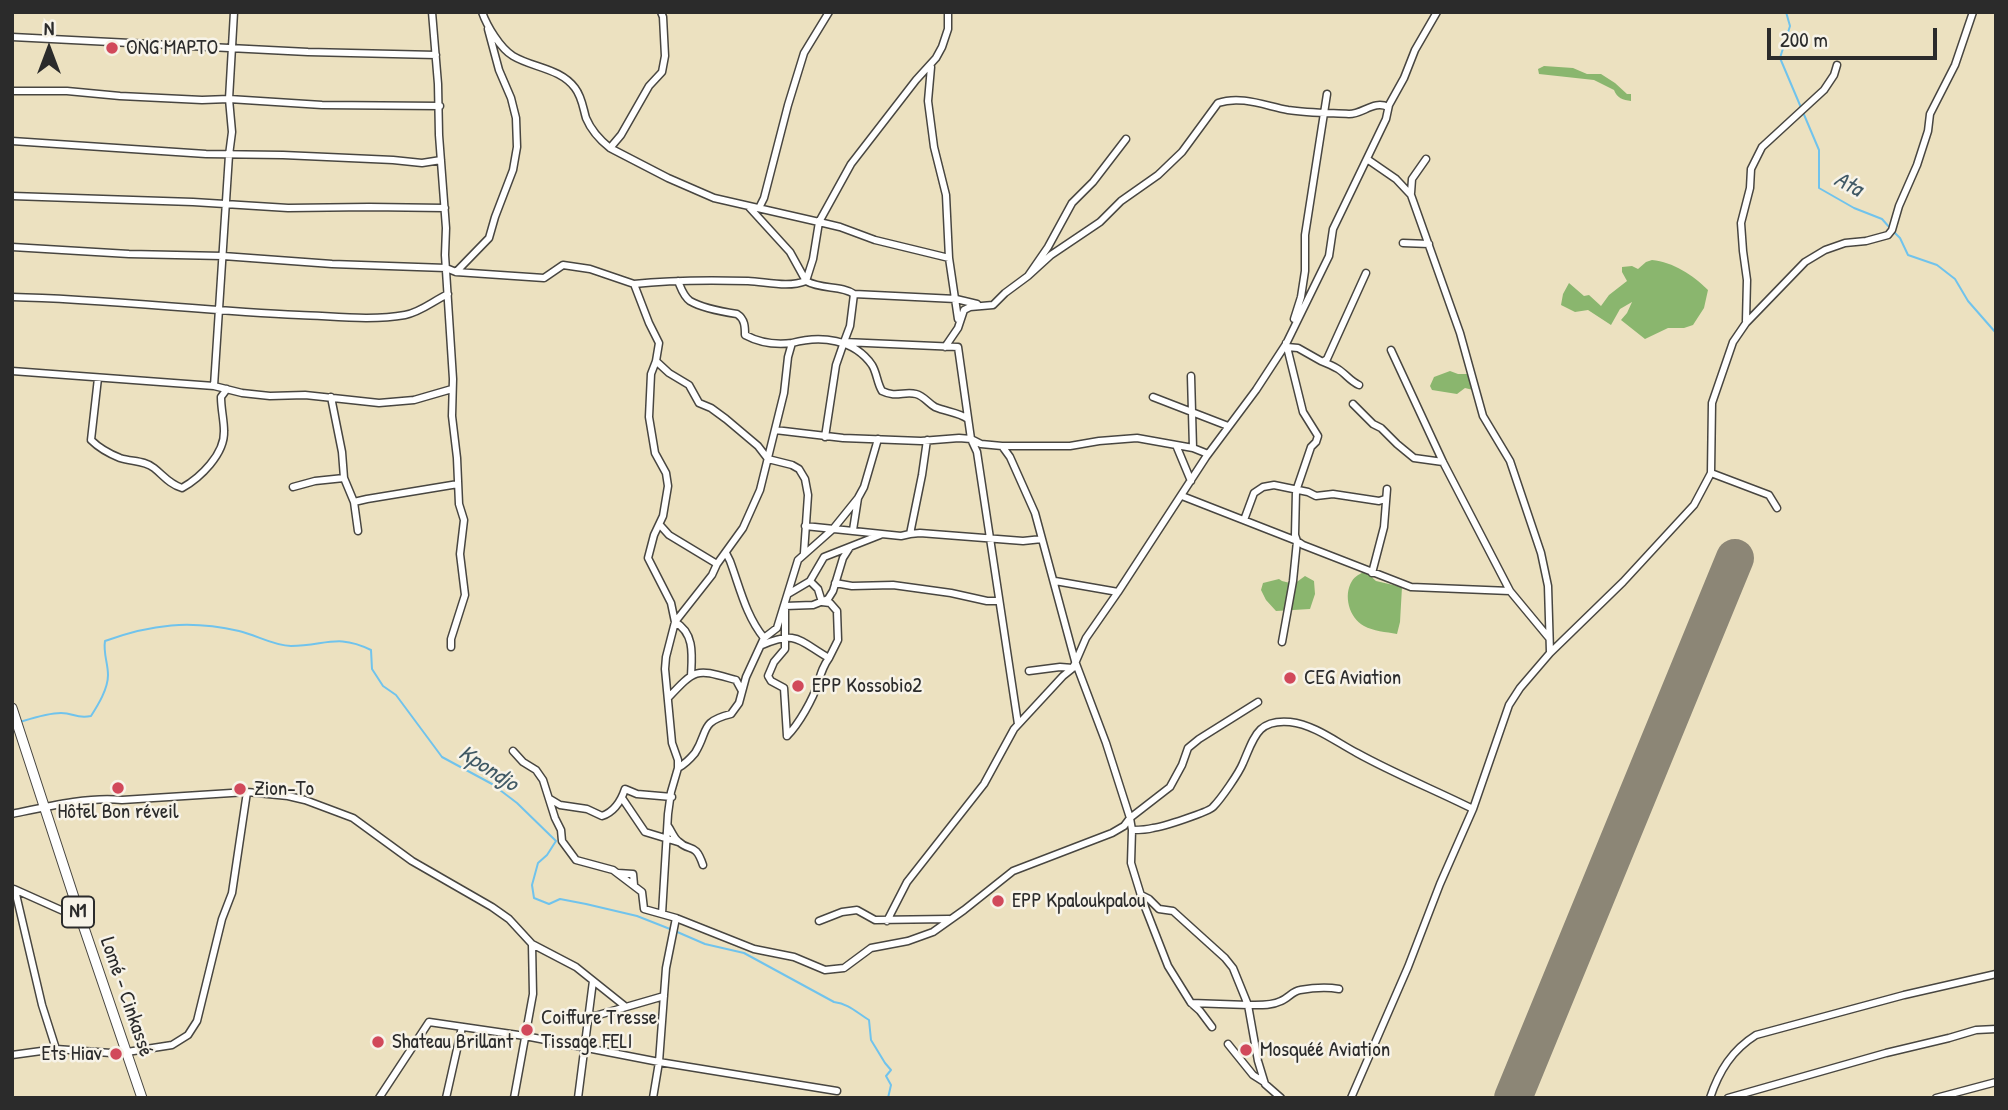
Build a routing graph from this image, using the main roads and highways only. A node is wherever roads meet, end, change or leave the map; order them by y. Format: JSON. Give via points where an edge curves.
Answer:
{"nodes":[{"id":1,"x":13,"y":711,"type":"edge"},
{"id":2,"x":142,"y":1098,"type":"edge"}],
"edges":[{"from":1,"to":2,"type":"highway","name":"Lomé - Cinkassé","number":"N1"}]}
